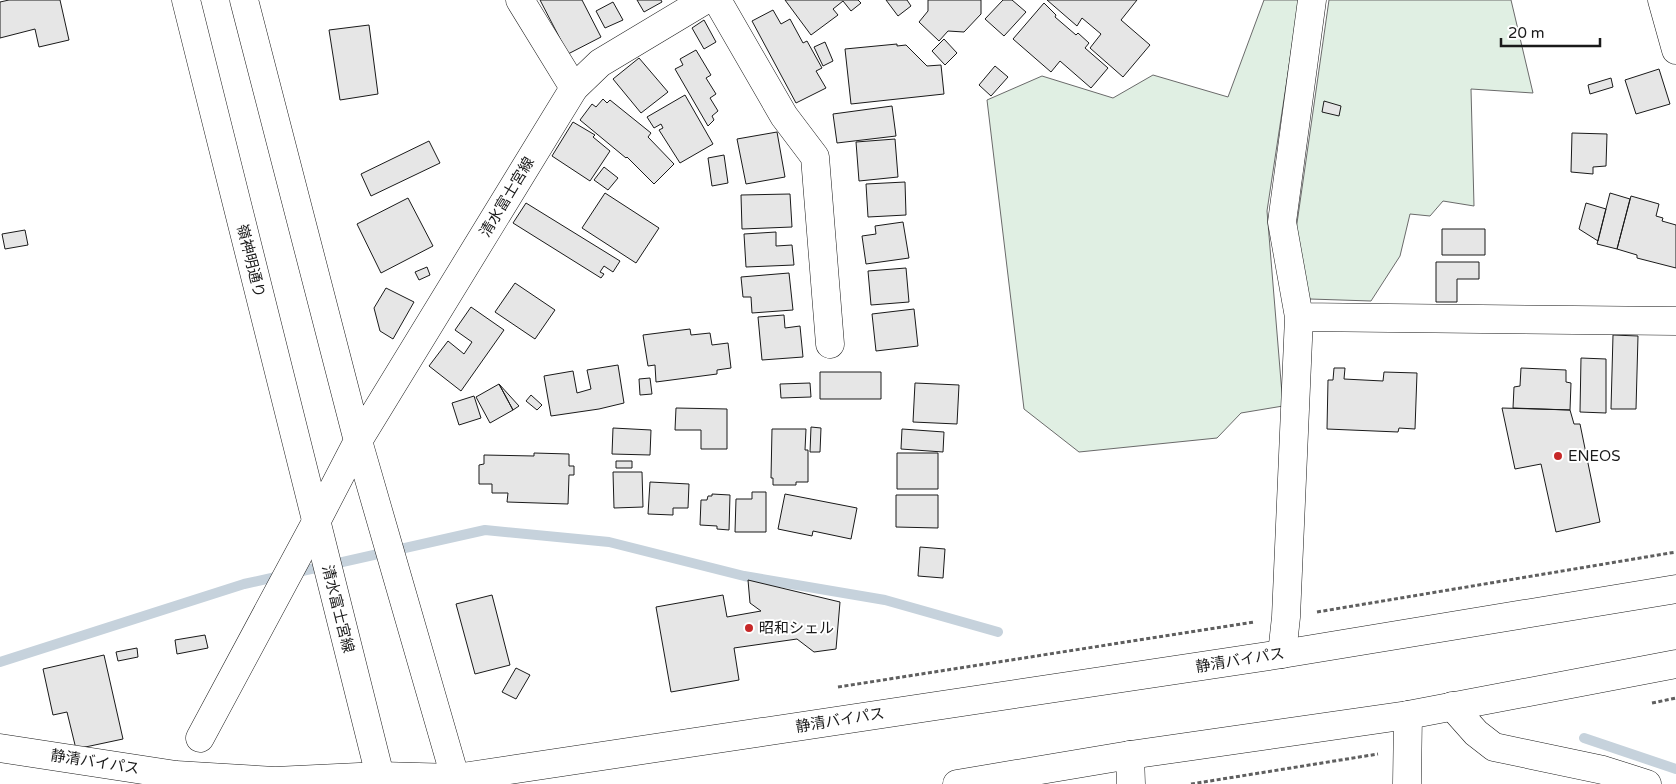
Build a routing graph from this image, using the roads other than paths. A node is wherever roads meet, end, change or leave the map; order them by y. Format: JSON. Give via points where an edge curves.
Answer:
{"nodes":[{"id":1,"x":186,"y":0,"type":"edge"},
{"id":2,"x":244,"y":0,"type":"edge"},
{"id":3,"x":520,"y":0,"type":"edge"},
{"id":4,"x":705,"y":0,"type":"edge"},
{"id":5,"x":717,"y":0,"type":"edge"},
{"id":6,"x":1312,"y":0,"type":"edge"},
{"id":7,"x":1668,"y":13,"type":"edge"},
{"id":8,"x":1676,"y":50,"type":"edge"},
{"id":9,"x":574,"y":88,"type":"junction"},
{"id":10,"x":1299,"y":318,"type":"junction"},
{"id":11,"x":1676,"y":321,"type":"edge"},
{"id":12,"x":830,"y":344,"type":"dead end"},
{"id":13,"x":358,"y":441,"type":"junction"},
{"id":14,"x":316,"y":522,"type":"junction"},
{"id":15,"x":1676,"y":589,"type":"edge"},
{"id":16,"x":1282,"y":654,"type":"junction"},
{"id":17,"x":1676,"y":664,"type":"edge"},
{"id":18,"x":1452,"y":706,"type":"junction"},
{"id":19,"x":1408,"y":715,"type":"junction"},
{"id":20,"x":200,"y":738,"type":"dead end"},
{"id":21,"x":0,"y":748,"type":"edge"},
{"id":22,"x":1130,"y":755,"type":"junction"},
{"id":23,"x":381,"y":780,"type":"edge"},
{"id":24,"x":456,"y":781,"type":"edge"},
{"id":25,"x":957,"y":784,"type":"edge"},
{"id":26,"x":1131,"y":784,"type":"edge"},
{"id":27,"x":1407,"y":784,"type":"edge"},
{"id":28,"x":1647,"y":784,"type":"edge"}],
"edges":[{"from":1,"to":14,"type":"main road","name":"嶺神明通り"},
{"from":2,"to":13,"type":"main road"},
{"from":3,"to":9,"type":"main road"},
{"from":4,"to":9,"type":"main road","name":"清水富士宮線","via":[[600,63]]},
{"from":5,"to":12,"type":"main road","via":[[784,116],[814,157]]},
{"from":6,"to":10,"type":"main road","via":[[1282,222]]},
{"from":7,"to":8,"type":"main road"},
{"from":9,"to":13,"type":"main road","name":"清水富士宮線"},
{"from":10,"to":11,"type":"main road"},
{"from":10,"to":16,"type":"main road"},
{"from":13,"to":14,"type":"main road","name":"清水富士宮線"},
{"from":13,"to":24,"type":"main road"},
{"from":14,"to":20,"type":"main road"},
{"from":14,"to":23,"type":"main road","name":"清水富士宮線"},
{"from":15,"to":16,"type":"main road","name":"静清バイパス"},
{"from":16,"to":24,"type":"main road","name":"静清バイパス"},
{"from":17,"to":18,"type":"main road"},
{"from":18,"to":19,"type":"main road"},
{"from":18,"to":28,"type":"main road","via":[[1476,733],[1494,747],[1603,770]]},
{"from":19,"to":22,"type":"main road"},
{"from":19,"to":27,"type":"main road"},
{"from":21,"to":23,"type":"main road","name":"静清バイパス","via":[[176,775],[275,781]]},
{"from":22,"to":25,"type":"main road"},
{"from":22,"to":26,"type":"main road"},
{"from":23,"to":24,"type":"main road","name":"静清バイパス"}]}
